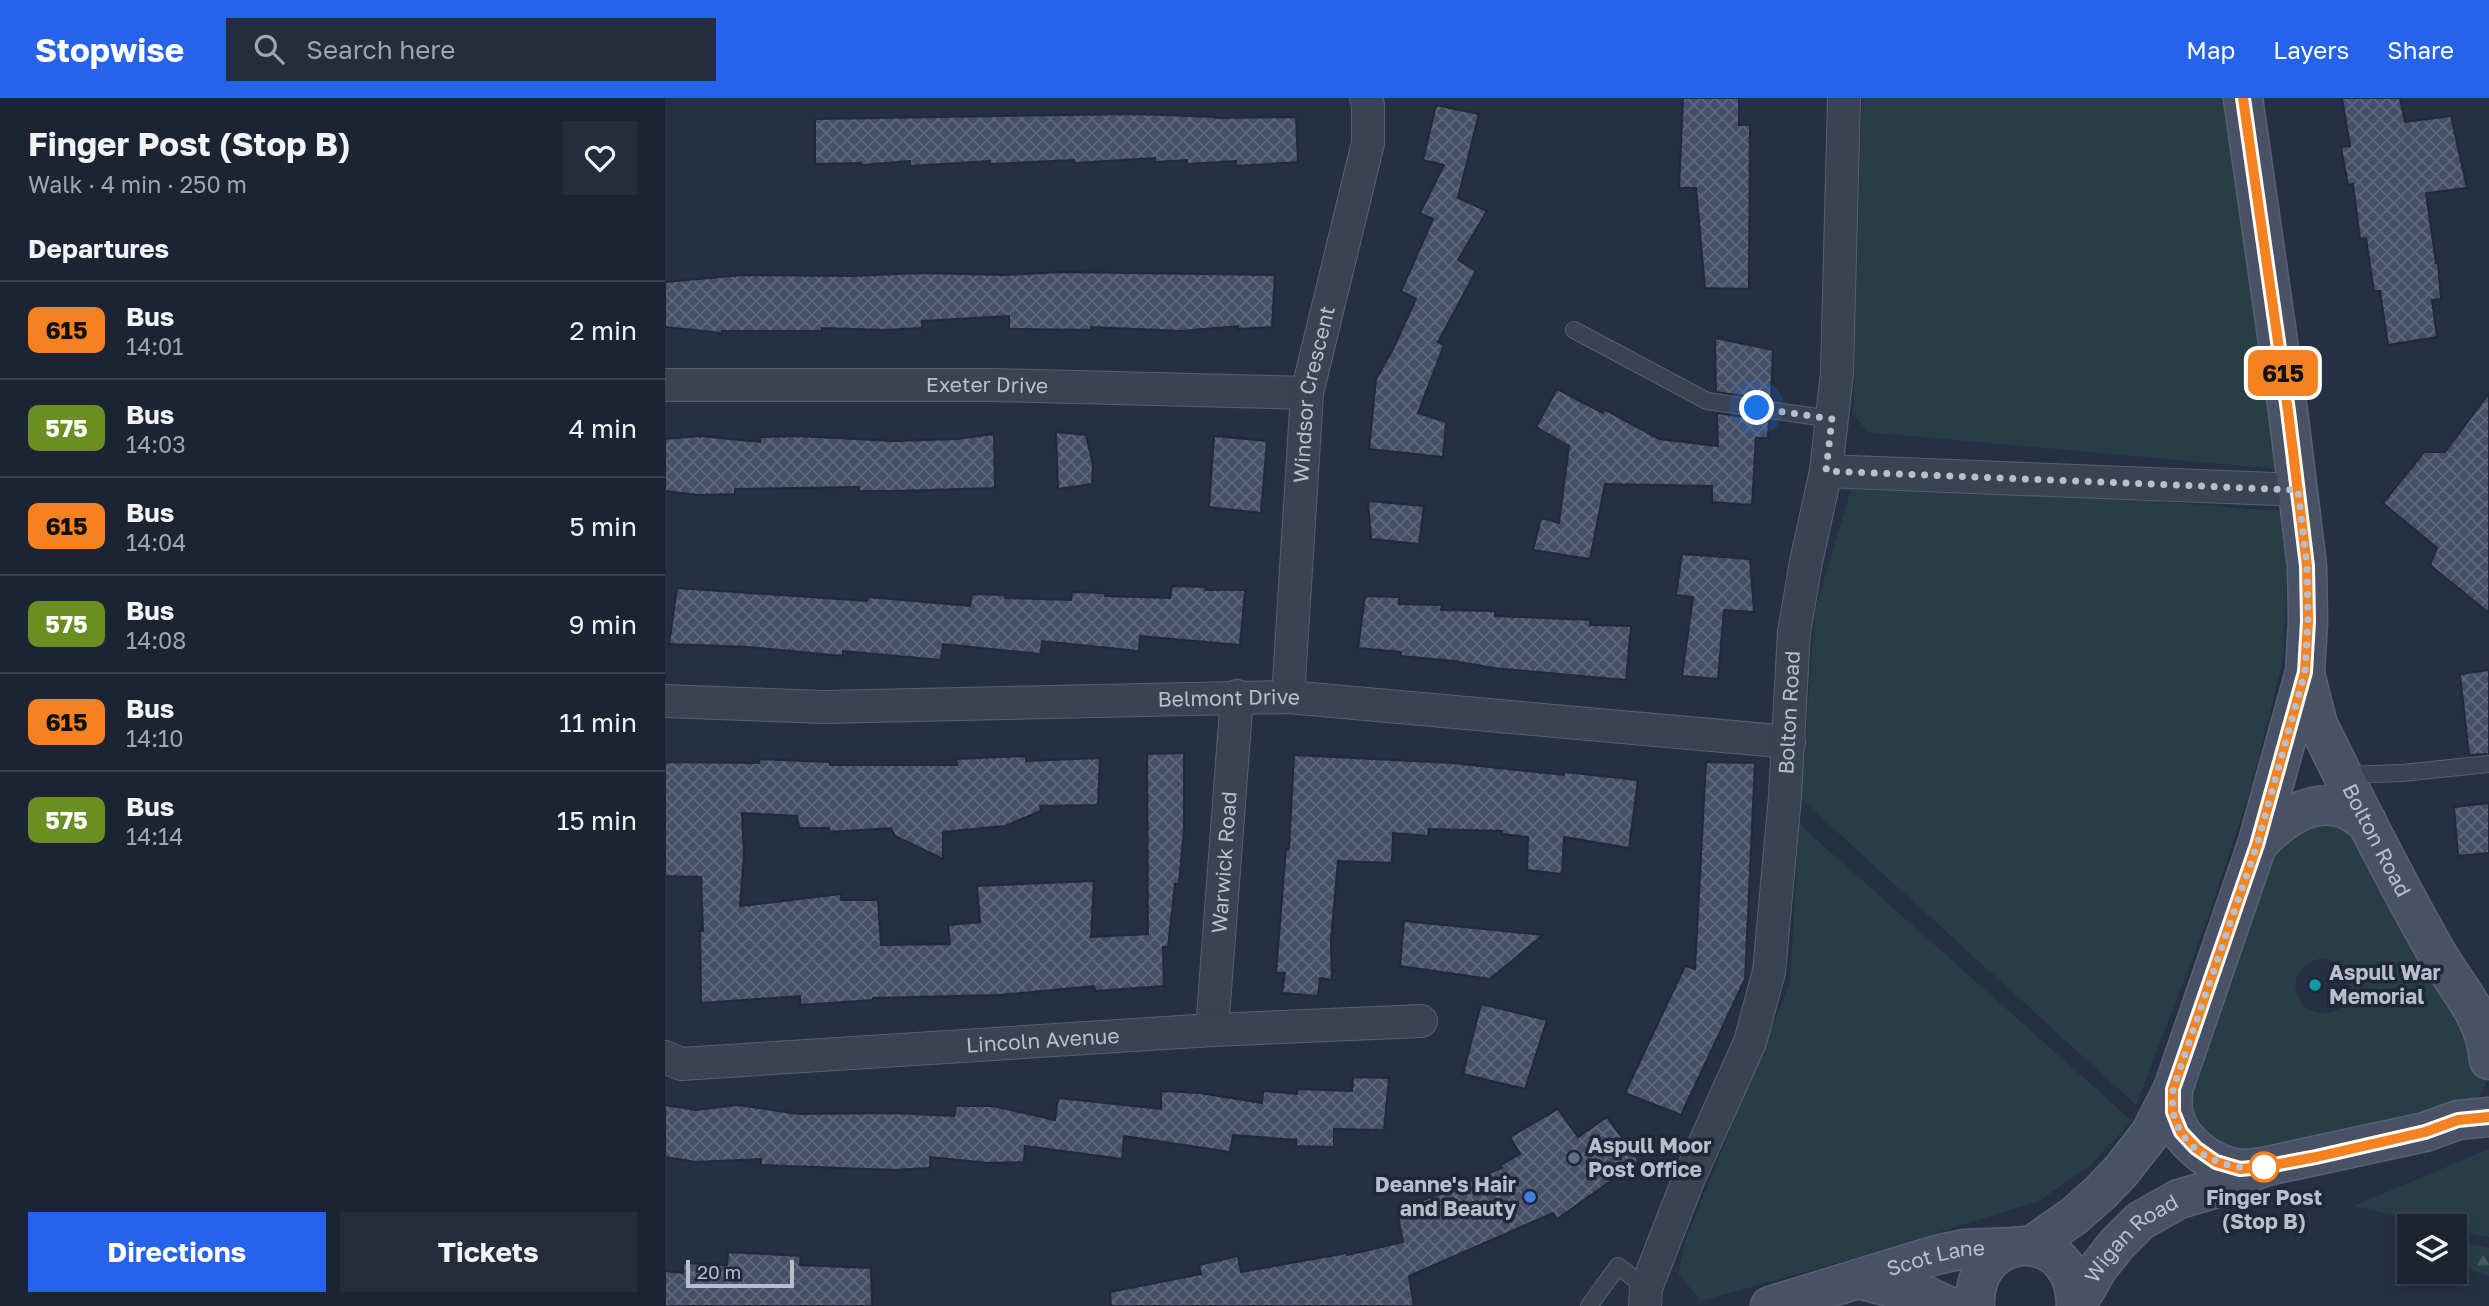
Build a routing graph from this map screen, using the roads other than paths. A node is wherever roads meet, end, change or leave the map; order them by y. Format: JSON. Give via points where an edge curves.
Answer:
{"nodes":[{"id":1,"x":1366,"y":98,"type":"edge"},
{"id":2,"x":1844,"y":98,"type":"edge"},
{"id":3,"x":2243,"y":98,"type":"edge"},
{"id":4,"x":1574,"y":330,"type":"dead end"},
{"id":5,"x":665,"y":385,"type":"edge"},
{"id":6,"x":1307,"y":393,"type":"junction"},
{"id":7,"x":1832,"y":419,"type":"junction"},
{"id":8,"x":1826,"y":471,"type":"junction"},
{"id":9,"x":2298,"y":490,"type":"junction"},
{"id":10,"x":2305,"y":672,"type":"junction"},
{"id":11,"x":1237,"y":696,"type":"junction"},
{"id":12,"x":1288,"y":696,"type":"junction"},
{"id":13,"x":665,"y":701,"type":"edge"},
{"id":14,"x":1789,"y":742,"type":"junction"},
{"id":15,"x":2489,"y":764,"type":"edge"},
{"id":16,"x":2343,"y":775,"type":"junction"},
{"id":17,"x":2367,"y":822,"type":"junction"},
{"id":18,"x":2257,"y":845,"type":"junction"},
{"id":19,"x":2479,"y":1008,"type":"edge"},
{"id":20,"x":1421,"y":1021,"type":"dead end"},
{"id":21,"x":1212,"y":1030,"type":"junction"},
{"id":22,"x":665,"y":1057,"type":"edge"},
{"id":23,"x":2489,"y":1060,"type":"edge"},
{"id":24,"x":2489,"y":1071,"type":"edge"},
{"id":25,"x":2173,"y":1089,"type":"junction"},
{"id":26,"x":2474,"y":1118,"type":"edge"},
{"id":27,"x":2263,"y":1167,"type":"junction"},
{"id":28,"x":2023,"y":1247,"type":"junction"},
{"id":29,"x":1858,"y":1279,"type":"junction"},
{"id":30,"x":1646,"y":1297,"type":"edge"},
{"id":31,"x":1589,"y":1306,"type":"edge"},
{"id":32,"x":1770,"y":1306,"type":"edge"},
{"id":33,"x":1948,"y":1306,"type":"edge"},
{"id":34,"x":1975,"y":1306,"type":"edge"},
{"id":35,"x":2076,"y":1306,"type":"edge"}],
"edges":[{"from":1,"to":6,"type":"street","name":"Windsor Crescent","via":[[1368,143]]},
{"from":2,"to":7,"type":"street","name":"Bolton Road"},
{"from":3,"to":9,"type":"main road","name":"Bolton Road"},
{"from":4,"to":7,"type":"lane","via":[[1707,401]]},
{"from":5,"to":6,"type":"street","name":"Exeter Drive","via":[[992,385]]},
{"from":6,"to":12,"type":"street","name":"Windsor Crescent"},
{"from":7,"to":8,"type":"street","name":"Bolton Road"},
{"from":8,"to":9,"type":"street"},
{"from":8,"to":14,"type":"street","name":"Bolton Road","via":[[1794,632]]},
{"from":9,"to":10,"type":"main road","name":"Bolton Road","via":[[2307,566]]},
{"from":10,"to":16,"type":"main road","name":"Bolton Road","via":[[2318,725]]},
{"from":10,"to":18,"type":"main road","name":"Bolton Road"},
{"from":11,"to":12,"type":"street","name":"Belmont Drive"},
{"from":11,"to":13,"type":"street","name":"Belmont Drive","via":[[823,707]]},
{"from":11,"to":21,"type":"street","name":"Warwick Road"},
{"from":12,"to":14,"type":"street","name":"Belmont Drive"},
{"from":14,"to":30,"type":"street","name":"Bolton Road","via":[[1769,972],[1749,1042],[1689,1178]]},
{"from":15,"to":16,"type":"lane"},
{"from":16,"to":17,"type":"main road","name":"Bolton Road"},
{"from":17,"to":18,"type":"main road","via":[[2343,808],[2322,806],[2278,823]]},
{"from":17,"to":19,"type":"main road","name":"Bolton Road","via":[[2437,954]]},
{"from":18,"to":25,"type":"main road","name":"Bolton Road"},
{"from":19,"to":23,"type":"main road","name":"Bolton Road"},
{"from":20,"to":21,"type":"street","name":"Lincoln Avenue"},
{"from":21,"to":22,"type":"street","name":"Lincoln Avenue","via":[[681,1064]]},
{"from":24,"to":26,"type":"main road"},
{"from":25,"to":27,"type":"main road","name":"Bolton Road","via":[[2173,1112],[2181,1132],[2196,1148],[2216,1162],[2240,1169]]},
{"from":25,"to":28,"type":"main road","name":"Bolton Road","via":[[2150,1134],[2121,1171],[2100,1193]]},
{"from":26,"to":27,"type":"main road","name":"Wigan Road"},
{"from":27,"to":35,"type":"main road","name":"Wigan Road","via":[[2179,1199],[2140,1221],[2098,1268]]},
{"from":28,"to":29,"type":"main road","name":"Scot Lane","via":[[1964,1249]]},
{"from":28,"to":34,"type":"main road","name":"Bolton Road","via":[[2000,1253],[1983,1269]]},
{"from":28,"to":35,"type":"main road","via":[[2047,1251],[2061,1260],[2076,1289]]},
{"from":29,"to":32,"type":"main road","name":"Scot Lane"},
{"from":29,"to":33,"type":"main road","name":"Scot Lane"},
{"from":30,"to":31,"type":"lane","via":[[1618,1266]]}]}
